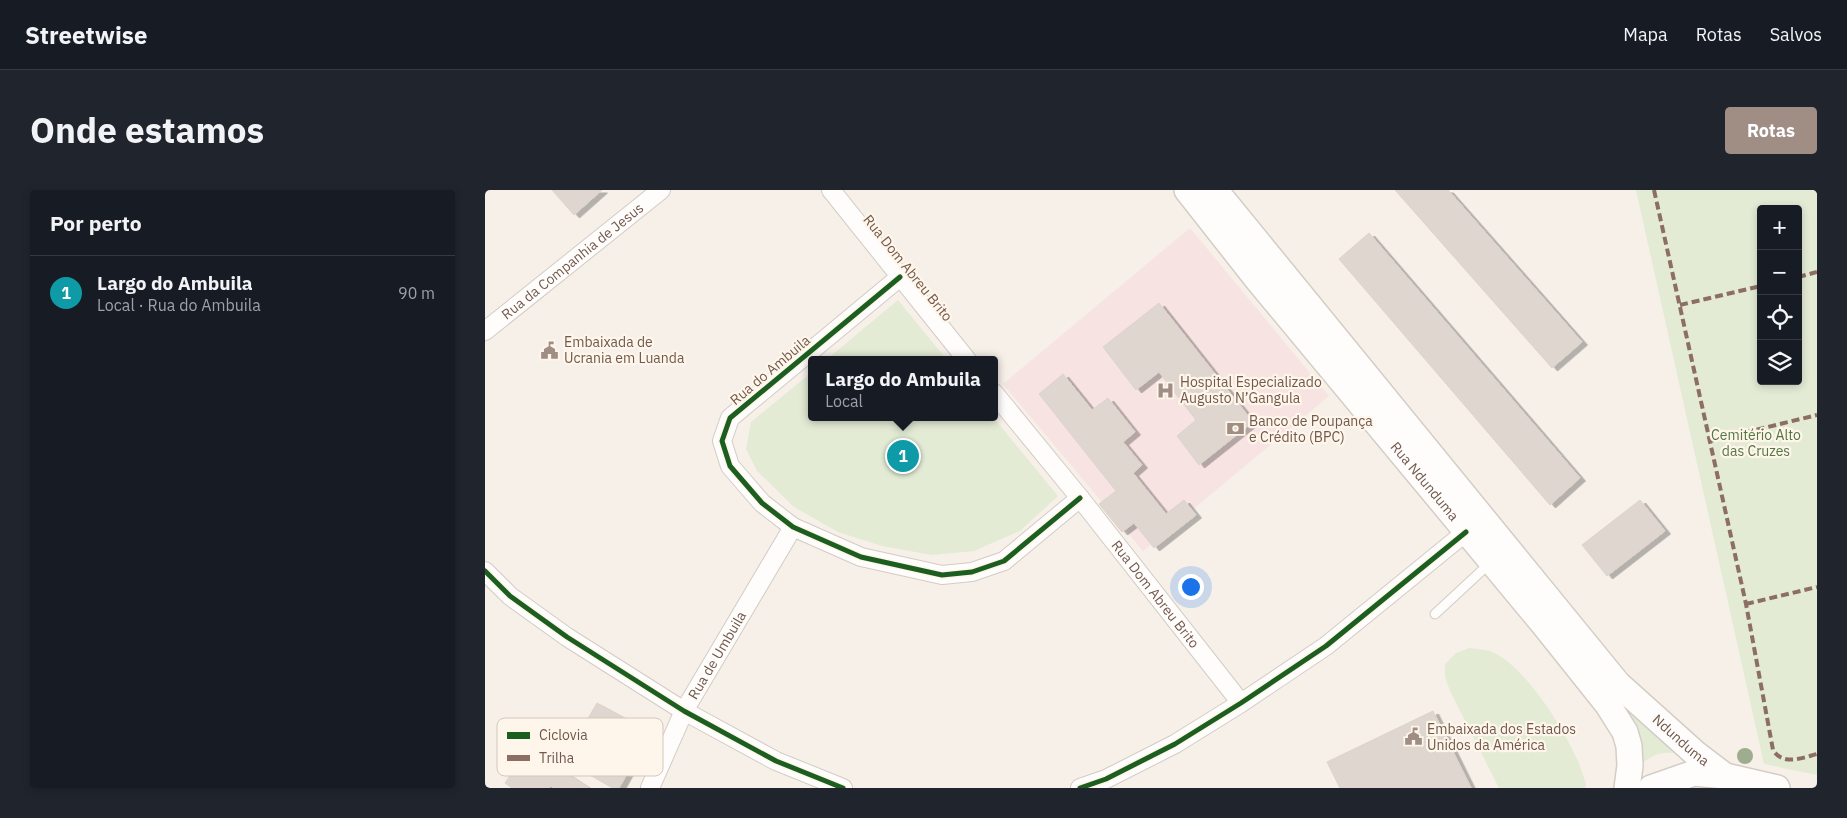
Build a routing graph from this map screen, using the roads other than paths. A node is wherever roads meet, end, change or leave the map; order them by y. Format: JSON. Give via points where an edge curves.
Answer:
{"nodes":[{"id":1,"x":661,"y":190,"type":"edge"},
{"id":2,"x":831,"y":190,"type":"edge"},
{"id":3,"x":1187,"y":190,"type":"edge"},
{"id":4,"x":1215,"y":190,"type":"edge"},
{"id":5,"x":900,"y":277,"type":"junction"},
{"id":6,"x":485,"y":332,"type":"edge"},
{"id":7,"x":964,"y":356,"type":"edge"},
{"id":8,"x":998,"y":398,"type":"edge"},
{"id":9,"x":1080,"y":498,"type":"junction"},
{"id":10,"x":793,"y":527,"type":"junction"},
{"id":11,"x":1466,"y":532,"type":"junction"},
{"id":12,"x":1491,"y":562,"type":"junction"},
{"id":13,"x":485,"y":571,"type":"edge"},
{"id":14,"x":1435,"y":614,"type":"dead end"},
{"id":15,"x":1241,"y":703,"type":"junction"},
{"id":16,"x":1640,"y":704,"type":"joint"},
{"id":17,"x":684,"y":711,"type":"junction"},
{"id":18,"x":663,"y":760,"type":"edge"},
{"id":19,"x":656,"y":776,"type":"edge"},
{"id":20,"x":1725,"y":776,"type":"junction"},
{"id":21,"x":651,"y":788,"type":"edge"},
{"id":22,"x":843,"y":788,"type":"edge"},
{"id":23,"x":1080,"y":788,"type":"edge"},
{"id":24,"x":1627,"y":788,"type":"edge"},
{"id":25,"x":1651,"y":788,"type":"edge"},
{"id":26,"x":1777,"y":788,"type":"edge"}],
"edges":[{"from":1,"to":6,"type":"street","name":"Rua da Companhia de Jesus"},
{"from":2,"to":5,"type":"street","name":"Rua Dom Abreu Brito"},
{"from":3,"to":11,"type":"main road","name":"Rua Ndunduma"},
{"from":4,"to":16,"type":"main road","name":"Rua Ndunduma","via":[[1612,676]]},
{"from":5,"to":7,"type":"street","name":"Rua Dom Abreu Brito"},
{"from":5,"to":10,"type":"street","name":"Rua do Ambuila","via":[[730,418],[722,441],[730,466],[762,502]]},
{"from":8,"to":9,"type":"street","name":"Rua Dom Abreu Brito"},
{"from":9,"to":10,"type":"street","name":"Rua do Ambuila","via":[[1004,561],[972,572],[942,575],[861,557]]},
{"from":9,"to":15,"type":"street","name":"Rua Dom Abreu Brito"},
{"from":10,"to":17,"type":"street","name":"Rua de Umbuila"},
{"from":11,"to":12,"type":"main road","name":"Rua Ndunduma"},
{"from":11,"to":15,"type":"street","via":[[1326,646]]},
{"from":12,"to":14,"type":"lane"},
{"from":12,"to":24,"type":"main road","name":"Rua Ndunduma","via":[[1607,705],[1625,732],[1629,746]]},
{"from":13,"to":17,"type":"street","via":[[510,596],[567,637]]},
{"from":15,"to":23,"type":"street","via":[[1175,744],[1106,779]]},
{"from":16,"to":20,"type":"main road","name":"Ndunduma"},
{"from":17,"to":18,"type":"street","name":"Rua de Umbuila"},
{"from":17,"to":22,"type":"street","via":[[776,761]]},
{"from":19,"to":21,"type":"street","name":"Rua de Umbuila"},
{"from":20,"to":25,"type":"main road","via":[[1694,773]]},
{"from":20,"to":26,"type":"main road"}]}
